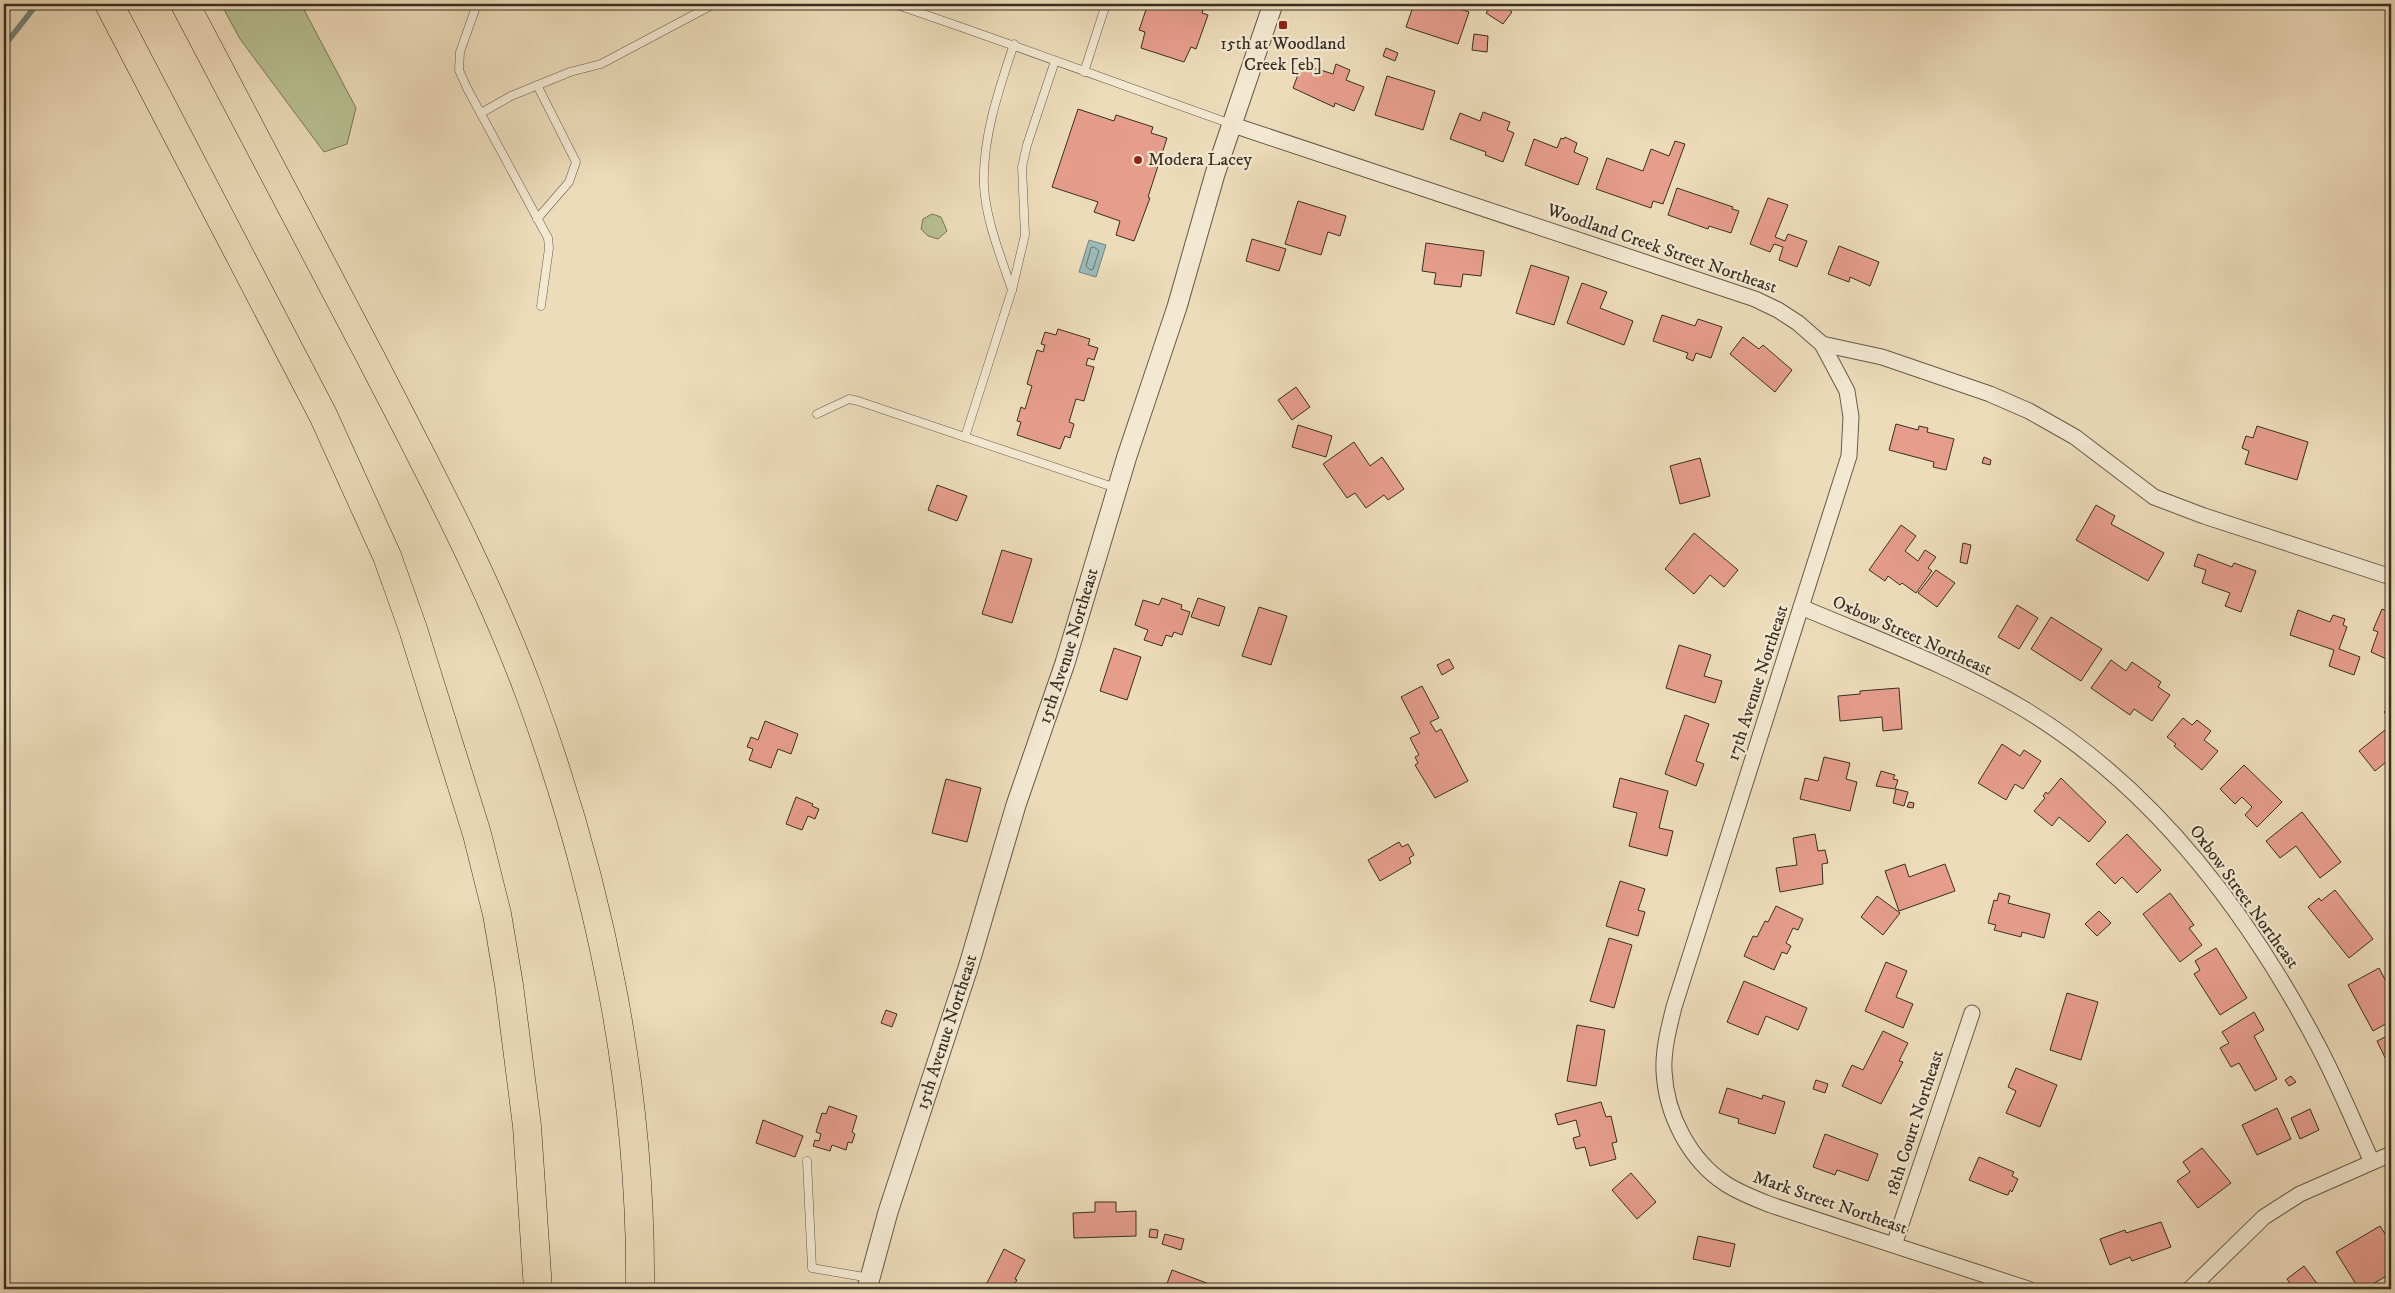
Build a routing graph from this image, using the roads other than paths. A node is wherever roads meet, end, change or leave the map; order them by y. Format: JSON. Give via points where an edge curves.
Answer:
{"nodes":[{"id":1,"x":109,"y":4,"type":"edge"},
{"id":2,"x":185,"y":4,"type":"edge"},
{"id":3,"x":477,"y":4,"type":"edge"},
{"id":4,"x":714,"y":4,"type":"edge"},
{"id":5,"x":896,"y":4,"type":"edge"},
{"id":6,"x":1106,"y":4,"type":"edge"},
{"id":7,"x":1273,"y":4,"type":"edge"},
{"id":8,"x":1014,"y":44,"type":"junction"},
{"id":9,"x":1055,"y":61,"type":"junction"},
{"id":10,"x":1084,"y":72,"type":"junction"},
{"id":11,"x":537,"y":85,"type":"junction"},
{"id":12,"x":481,"y":113,"type":"junction"},
{"id":13,"x":1233,"y":125,"type":"junction"},
{"id":14,"x":536,"y":219,"type":"junction"},
{"id":15,"x":1012,"y":290,"type":"junction"},
{"id":16,"x":541,"y":306,"type":"dead end"},
{"id":17,"x":1822,"y":344,"type":"junction"},
{"id":18,"x":817,"y":414,"type":"dead end"},
{"id":19,"x":965,"y":437,"type":"junction"},
{"id":20,"x":1118,"y":489,"type":"junction"},
{"id":21,"x":2391,"y":577,"type":"edge"},
{"id":22,"x":1801,"y":607,"type":"junction"},
{"id":23,"x":1972,"y":1013,"type":"dead end"},
{"id":24,"x":1668,"y":1034,"type":"joint"},
{"id":25,"x":2391,"y":1154,"type":"edge"},
{"id":26,"x":807,"y":1161,"type":"dead end"},
{"id":27,"x":2372,"y":1162,"type":"junction"},
{"id":28,"x":1894,"y":1246,"type":"junction"},
{"id":29,"x":868,"y":1284,"type":"edge"},
{"id":30,"x":538,"y":1289,"type":"edge"},
{"id":31,"x":640,"y":1289,"type":"edge"},
{"id":32,"x":2028,"y":1289,"type":"edge"},
{"id":33,"x":2190,"y":1289,"type":"edge"}],
"edges":[{"from":1,"to":30,"type":"highway","via":[[323,415],[387,556],[413,629],[477,834],[497,914],[527,1126]]},
{"from":2,"to":31,"type":"highway","via":[[437,486],[500,621],[537,716],[575,831],[609,978],[632,1127]]},
{"from":3,"to":12,"type":"lane","via":[[460,52],[459,70]]},
{"from":4,"to":11,"type":"lane","via":[[601,64]]},
{"from":5,"to":8,"type":"lane"},
{"from":6,"to":10,"type":"lane"},
{"from":7,"to":13,"type":"street","name":"15th Avenue Northeast"},
{"from":8,"to":9,"type":"lane"},
{"from":8,"to":15,"type":"lane","via":[[997,93],[988,136],[984,185],[994,235]]},
{"from":9,"to":10,"type":"lane"},
{"from":9,"to":15,"type":"lane","via":[[1022,168],[1025,235]]},
{"from":10,"to":13,"type":"lane"},
{"from":11,"to":12,"type":"lane"},
{"from":11,"to":14,"type":"lane","via":[[576,162],[569,182]]},
{"from":12,"to":14,"type":"lane"},
{"from":13,"to":17,"type":"street","name":"Woodland Creek Street Northeast","via":[[1755,299],[1791,318]]},
{"from":13,"to":20,"type":"street","name":"15th Avenue Northeast"},
{"from":14,"to":16,"type":"lane","via":[[548,238],[549,248]]},
{"from":15,"to":19,"type":"lane"},
{"from":17,"to":21,"type":"street","name":"Woodland Creek Street Northeast","via":[[1882,357],[1990,394],[2075,437],[2154,496],[2204,516]]},
{"from":17,"to":22,"type":"street","name":"17th Avenue Northeast","via":[[1847,391],[1851,443]]},
{"from":18,"to":19,"type":"lane","via":[[849,399]]},
{"from":19,"to":20,"type":"lane"},
{"from":20,"to":29,"type":"street","name":"15th Avenue Northeast","via":[[888,1212]]},
{"from":22,"to":24,"type":"street","name":"17th Avenue Northeast"},
{"from":22,"to":27,"type":"street","name":"Oxbow Street Northeast","via":[[1967,677],[2024,709],[2068,738],[2142,800],[2179,837],[2265,954],[2316,1040]]},
{"from":23,"to":28,"type":"street","name":"18th Court Northeast"},
{"from":24,"to":28,"type":"street","name":"Mark Street Northeast","via":[[1664,1070],[1671,1113],[1685,1139],[1712,1173],[1738,1191],[1771,1205]]},
{"from":25,"to":27,"type":"street"},
{"from":26,"to":29,"type":"lane","via":[[812,1268]]},
{"from":27,"to":33,"type":"street","via":[[2300,1194],[2264,1217]]},
{"from":28,"to":32,"type":"street","name":"Mark Street Northeast"}]}
